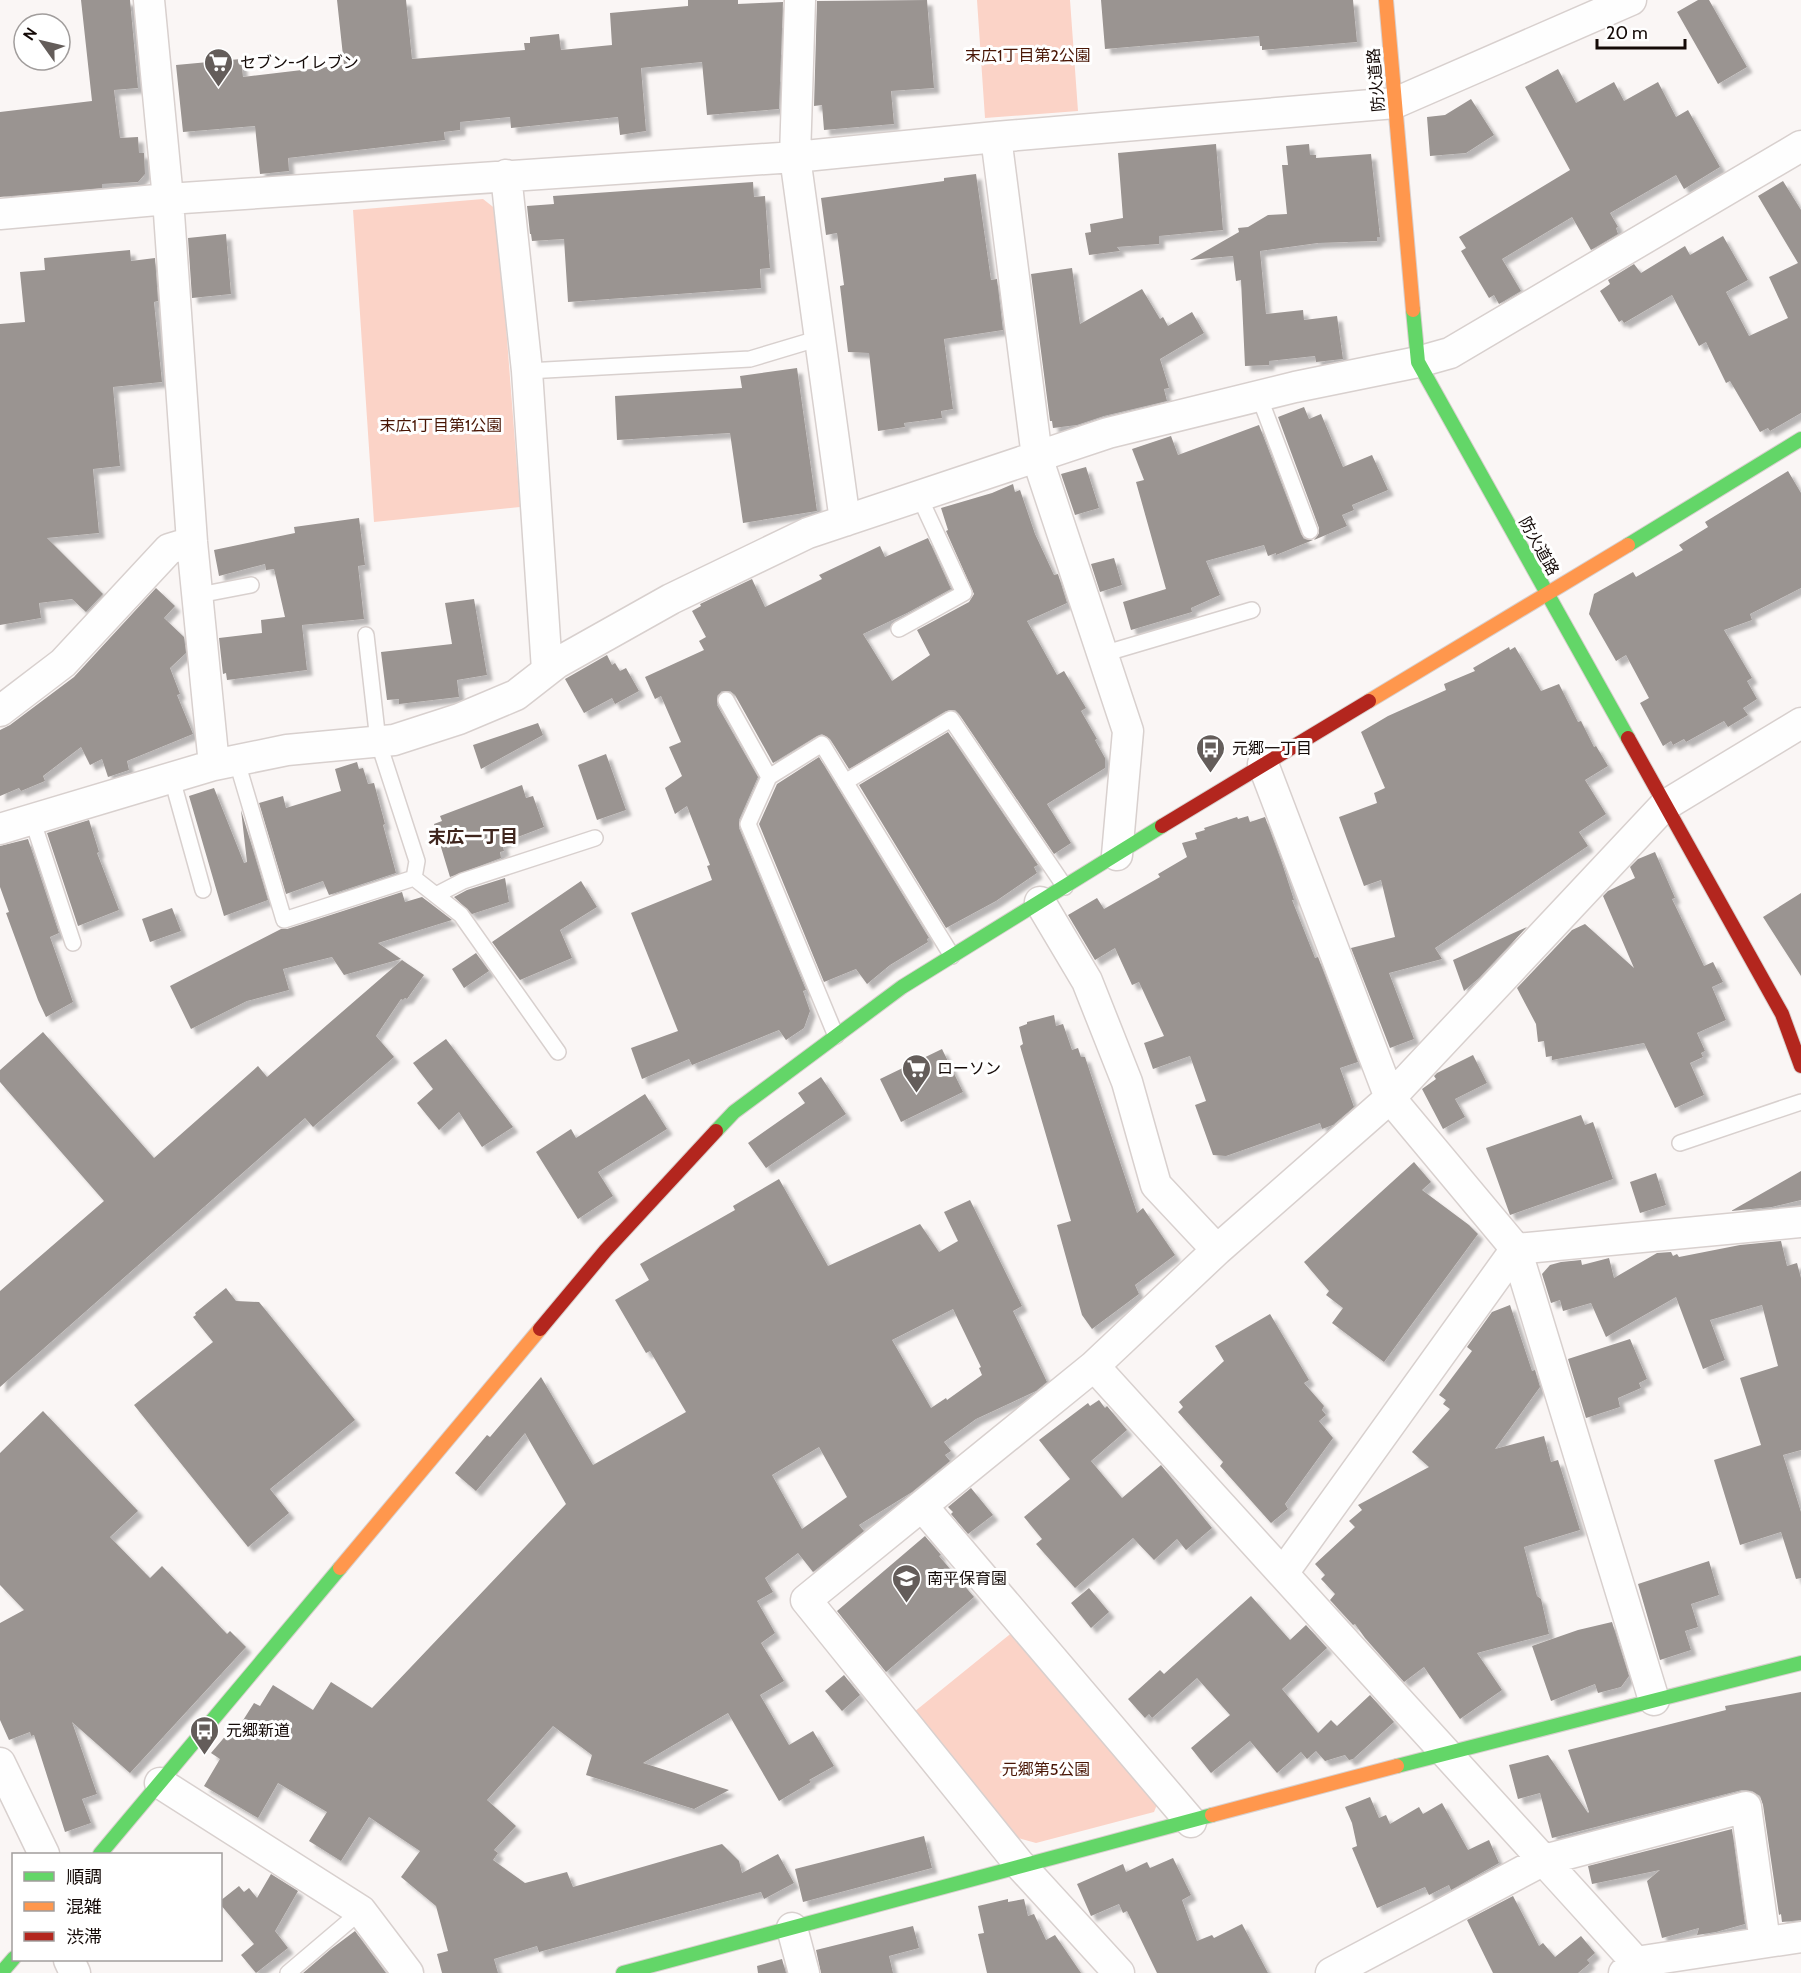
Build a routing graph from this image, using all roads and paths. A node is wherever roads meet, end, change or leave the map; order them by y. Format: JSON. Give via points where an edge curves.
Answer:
{"nodes":[{"id":1,"x":149,"y":0,"type":"edge"},
{"id":2,"x":800,"y":0,"type":"edge"},
{"id":3,"x":1386,"y":0,"type":"edge"},
{"id":4,"x":1631,"y":0,"type":"edge"},
{"id":5,"x":1395,"y":103,"type":"junction"},
{"id":6,"x":996,"y":137,"type":"junction"},
{"id":7,"x":1801,"y":146,"type":"edge"},
{"id":8,"x":795,"y":157,"type":"junction"},
{"id":9,"x":506,"y":175,"type":"junction"},
{"id":10,"x":168,"y":200,"type":"junction"},
{"id":11,"x":0,"y":214,"type":"edge"},
{"id":12,"x":820,"y":338,"type":"junction"},
{"id":13,"x":1418,"y":362,"type":"junction"},
{"id":14,"x":527,"y":371,"type":"junction"},
{"id":15,"x":1259,"y":396,"type":"junction"},
{"id":16,"x":1801,"y":439,"type":"edge"},
{"id":17,"x":1037,"y":457,"type":"junction"},
{"id":18,"x":919,"y":496,"type":"junction"},
{"id":19,"x":845,"y":521,"type":"junction"},
{"id":20,"x":1310,"y":531,"type":"dead end"},
{"id":21,"x":192,"y":542,"type":"junction"},
{"id":22,"x":251,"y":585,"type":"dead end"},
{"id":23,"x":199,"y":595,"type":"junction"},
{"id":24,"x":1547,"y":595,"type":"junction"},
{"id":25,"x":1252,"y":610,"type":"dead end"},
{"id":26,"x":899,"y":629,"type":"dead end"},
{"id":27,"x":366,"y":635,"type":"dead end"},
{"id":28,"x":1102,"y":654,"type":"junction"},
{"id":29,"x":547,"y":670,"type":"junction"},
{"id":30,"x":726,"y":700,"type":"dead end"},
{"id":31,"x":0,"y":711,"type":"edge"},
{"id":32,"x":1801,"y":723,"type":"edge"},
{"id":33,"x":378,"y":741,"type":"junction"},
{"id":34,"x":226,"y":763,"type":"junction"},
{"id":35,"x":1263,"y":764,"type":"junction"},
{"id":36,"x":769,"y":777,"type":"junction"},
{"id":37,"x":172,"y":779,"type":"junction"},
{"id":38,"x":845,"y":782,"type":"junction"},
{"id":39,"x":1664,"y":806,"type":"junction"},
{"id":40,"x":32,"y":819,"type":"junction"},
{"id":41,"x":0,"y":829,"type":"edge"},
{"id":42,"x":595,"y":838,"type":"dead end"},
{"id":43,"x":1117,"y":855,"type":"junction"},
{"id":44,"x":414,"y":878,"type":"junction"},
{"id":45,"x":203,"y":890,"type":"dead end"},
{"id":46,"x":1052,"y":894,"type":"junction"},
{"id":47,"x":436,"y":895,"type":"junction"},
{"id":48,"x":74,"y":943,"type":"dead end"},
{"id":49,"x":952,"y":956,"type":"junction"},
{"id":50,"x":836,"y":1036,"type":"junction"},
{"id":51,"x":558,"y":1052,"type":"dead end"},
{"id":52,"x":1801,"y":1066,"type":"edge"},
{"id":53,"x":1390,"y":1098,"type":"junction"},
{"id":54,"x":1801,"y":1102,"type":"edge"},
{"id":55,"x":1680,"y":1143,"type":"dead end"},
{"id":56,"x":1801,"y":1222,"type":"edge"},
{"id":57,"x":1516,"y":1249,"type":"junction"},
{"id":58,"x":1217,"y":1250,"type":"junction"},
{"id":59,"x":1094,"y":1366,"type":"junction"},
{"id":60,"x":922,"y":1506,"type":"junction"},
{"id":61,"x":1283,"y":1573,"type":"junction"},
{"id":62,"x":1801,"y":1663,"type":"edge"},
{"id":63,"x":1654,"y":1700,"type":"junction"},
{"id":64,"x":1447,"y":1754,"type":"junction"},
{"id":65,"x":0,"y":1763,"type":"edge"},
{"id":66,"x":160,"y":1783,"type":"junction"},
{"id":67,"x":1191,"y":1822,"type":"junction"},
{"id":68,"x":44,"y":1853,"type":"edge"},
{"id":69,"x":101,"y":1853,"type":"edge"},
{"id":70,"x":1544,"y":1860,"type":"junction"},
{"id":71,"x":1020,"y":1865,"type":"junction"},
{"id":72,"x":360,"y":1911,"type":"junction"},
{"id":73,"x":792,"y":1928,"type":"junction"},
{"id":74,"x":1801,"y":1936,"type":"edge"},
{"id":75,"x":1765,"y":1942,"type":"junction"},
{"id":76,"x":12,"y":1960,"type":"edge"},
{"id":77,"x":1636,"y":1969,"type":"edge"},
{"id":78,"x":1,"y":1973,"type":"edge"},
{"id":79,"x":288,"y":1973,"type":"edge"},
{"id":80,"x":408,"y":1973,"type":"edge"},
{"id":81,"x":623,"y":1973,"type":"edge"},
{"id":82,"x":804,"y":1973,"type":"edge"},
{"id":83,"x":1119,"y":1973,"type":"edge"},
{"id":84,"x":1331,"y":1973,"type":"edge"}],
"edges":[{"from":1,"to":10,"type":"street"},
{"from":2,"to":8,"type":"street"},
{"from":3,"to":5,"type":"street","name":"防火道路"},
{"from":4,"to":5,"type":"street"},
{"from":5,"to":6,"type":"street"},
{"from":5,"to":13,"type":"street","name":"防火道路"},
{"from":6,"to":8,"type":"street"},
{"from":6,"to":17,"type":"street"},
{"from":7,"to":13,"type":"street","via":[[1450,353]]},
{"from":8,"to":9,"type":"street"},
{"from":8,"to":12,"type":"street"},
{"from":9,"to":10,"type":"street"},
{"from":9,"to":14,"type":"street"},
{"from":10,"to":11,"type":"street"},
{"from":10,"to":21,"type":"street"},
{"from":12,"to":14,"type":"lane","via":[[750,359]]},
{"from":12,"to":19,"type":"street"},
{"from":13,"to":15,"type":"street"},
{"from":13,"to":24,"type":"street","name":"防火道路"},
{"from":14,"to":29,"type":"street"},
{"from":15,"to":17,"type":"street","via":[[1108,433]]},
{"from":15,"to":20,"type":"lane"},
{"from":16,"to":24,"type":"street"},
{"from":17,"to":18,"type":"street"},
{"from":17,"to":28,"type":"street"},
{"from":18,"to":19,"type":"street"},
{"from":18,"to":26,"type":"lane","via":[[964,592]]},
{"from":19,"to":29,"type":"street","via":[[808,533],[671,599]]},
{"from":21,"to":23,"type":"street"},
{"from":21,"to":31,"type":"street","via":[[169,549],[63,663]]},
{"from":22,"to":23,"type":"lane"},
{"from":23,"to":34,"type":"street"},
{"from":24,"to":35,"type":"street"},
{"from":24,"to":39,"type":"street","name":"防火道路"},
{"from":25,"to":28,"type":"lane"},
{"from":27,"to":33,"type":"lane"},
{"from":28,"to":43,"type":"street","via":[[1128,731]]},
{"from":29,"to":33,"type":"street","via":[[516,694],[459,719],[394,740]]},
{"from":30,"to":36,"type":"lane"},
{"from":32,"to":39,"type":"street"},
{"from":33,"to":34,"type":"street","via":[[288,750]]},
{"from":33,"to":44,"type":"lane","via":[[417,861]]},
{"from":34,"to":37,"type":"street"},
{"from":34,"to":44,"type":"lane","via":[[284,920]]},
{"from":35,"to":43,"type":"street"},
{"from":35,"to":53,"type":"street"},
{"from":36,"to":38,"type":"lane","via":[[822,744]]},
{"from":36,"to":50,"type":"lane","via":[[748,824]]},
{"from":37,"to":40,"type":"street"},
{"from":37,"to":45,"type":"lane"},
{"from":38,"to":46,"type":"lane","via":[[951,719]]},
{"from":38,"to":49,"type":"lane"},
{"from":39,"to":52,"type":"street","name":"防火道路","via":[[1782,1014]]},
{"from":39,"to":53,"type":"street"},
{"from":40,"to":41,"type":"street"},
{"from":40,"to":48,"type":"lane"},
{"from":42,"to":47,"type":"lane","via":[[463,881]]},
{"from":43,"to":46,"type":"street"},
{"from":44,"to":47,"type":"lane"},
{"from":46,"to":49,"type":"street"},
{"from":46,"to":58,"type":"street","via":[[1126,1082],[1156,1185]]},
{"from":47,"to":51,"type":"lane","via":[[461,915]]},
{"from":49,"to":50,"type":"street"},
{"from":50,"to":66,"type":"street","via":[[734,1112],[606,1250]]},
{"from":53,"to":57,"type":"street"},
{"from":53,"to":58,"type":"street"},
{"from":54,"to":55,"type":"lane"},
{"from":56,"to":57,"type":"street"},
{"from":57,"to":61,"type":"street"},
{"from":57,"to":63,"type":"street"},
{"from":58,"to":59,"type":"street"},
{"from":59,"to":60,"type":"street"},
{"from":59,"to":61,"type":"street"},
{"from":60,"to":67,"type":"street"},
{"from":60,"to":71,"type":"street","via":[[807,1600]]},
{"from":61,"to":64,"type":"street"},
{"from":62,"to":63,"type":"street"},
{"from":63,"to":64,"type":"street"},
{"from":64,"to":67,"type":"street"},
{"from":64,"to":70,"type":"street"},
{"from":65,"to":68,"type":"street"},
{"from":66,"to":69,"type":"street"},
{"from":66,"to":72,"type":"street"},
{"from":67,"to":71,"type":"street"},
{"from":70,"to":75,"type":"street","via":[[1746,1807]]},
{"from":70,"to":77,"type":"street"},
{"from":70,"to":84,"type":"street"},
{"from":71,"to":73,"type":"street"},
{"from":71,"to":83,"type":"street"},
{"from":72,"to":79,"type":"lane"},
{"from":72,"to":80,"type":"street"},
{"from":73,"to":81,"type":"street"},
{"from":73,"to":82,"type":"street"},
{"from":74,"to":75,"type":"street"},
{"from":75,"to":77,"type":"street"},
{"from":76,"to":78,"type":"street"}]}
